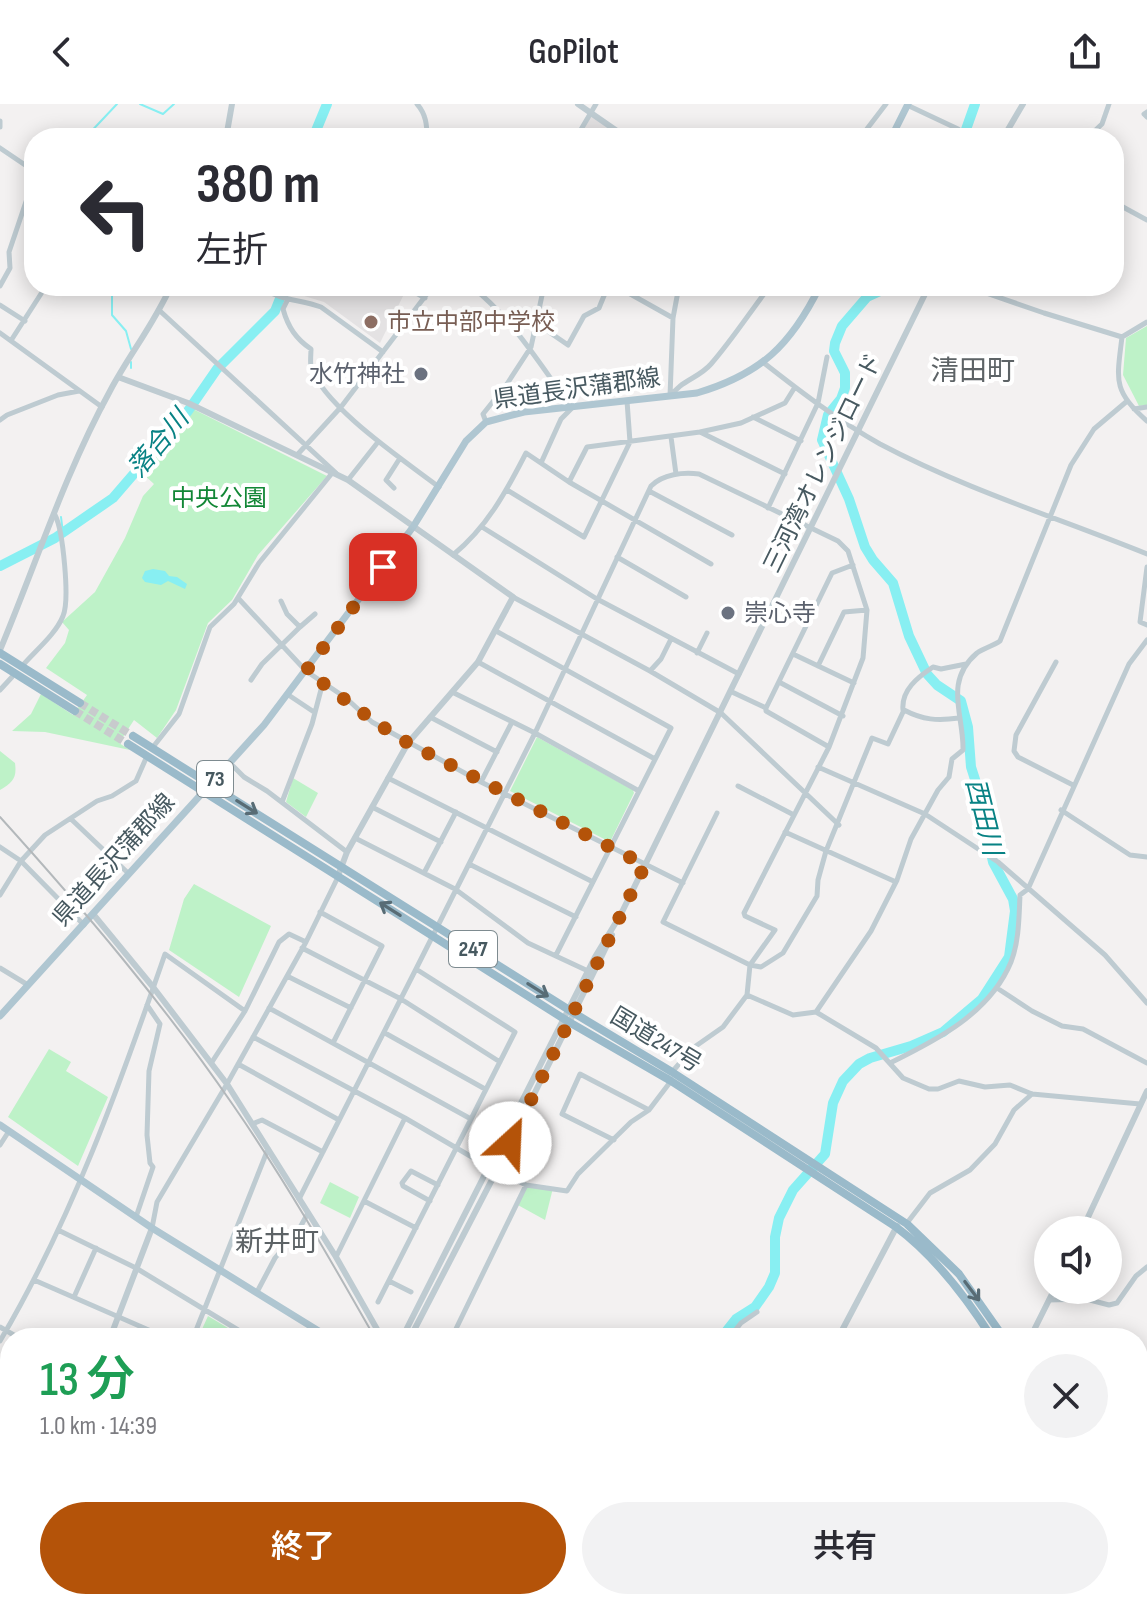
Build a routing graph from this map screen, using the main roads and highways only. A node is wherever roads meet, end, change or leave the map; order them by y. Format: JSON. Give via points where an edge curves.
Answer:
{"nodes":[{"id":1,"x":907,"y":105,"type":"edge"},
{"id":2,"x":896,"y":128,"type":"edge"},
{"id":3,"x":814,"y":296,"type":"edge"},
{"id":4,"x":0,"y":651,"type":"edge"},
{"id":5,"x":0,"y":664,"type":"edge"},
{"id":6,"x":210,"y":785,"type":"junction"},
{"id":7,"x":203,"y":792,"type":"junction"},
{"id":8,"x":434,"y":931,"type":"junction"},
{"id":9,"x":0,"y":1016,"type":"edge"},
{"id":10,"x":672,"y":1077,"type":"junction"},
{"id":11,"x":0,"y":1125,"type":"edge"},
{"id":12,"x":809,"y":1166,"type":"junction"},
{"id":13,"x":901,"y":1223,"type":"junction"},
{"id":14,"x":314,"y":1328,"type":"edge"},
{"id":15,"x":984,"y":1328,"type":"edge"},
{"id":16,"x":997,"y":1328,"type":"edge"}],
"edges":[{"from":1,"to":2,"type":"main road"},
{"from":3,"to":6,"type":"main road","name":"県道長沢蒲郡線","number":"73","via":[[795,330],[764,363],[720,386],[670,397],[524,412],[486,422],[466,441],[413,527],[306,671]]},
{"from":4,"to":5,"type":"highway","via":[[77,707]]},
{"from":6,"to":7,"type":"main road","name":"県道長沢蒲郡線","number":"73"},
{"from":6,"to":7,"type":"highway","name":"国道247号","number":"247","via":[[153,747],[130,740]]},
{"from":6,"to":8,"type":"highway","name":"国道247号","number":"247","one_way":true,"via":[[342,866]]},
{"from":8,"to":7,"type":"highway","name":"国道247号","number":"247","one_way":true},
{"from":7,"to":9,"type":"main road","name":"県道長沢蒲郡線","number":"73"},
{"from":8,"to":10,"type":"highway","name":"国道247号","number":"247","one_way":true},
{"from":8,"to":10,"type":"highway","name":"国道247号","number":"247","via":[[566,1020]]},
{"from":10,"to":12,"type":"highway","name":"国道247号","number":"247"},
{"from":11,"to":14,"type":"main road","via":[[152,1228]]},
{"from":12,"to":13,"type":"highway","name":"国道247号","number":"247"},
{"from":12,"to":13,"type":"highway","name":"国道247号","number":"247","via":[[827,1171]]},
{"from":13,"to":15,"type":"highway","name":"国道247号","number":"247"},
{"from":13,"to":16,"type":"highway","name":"国道247号","number":"247","one_way":true,"via":[[959,1274]]}]}
